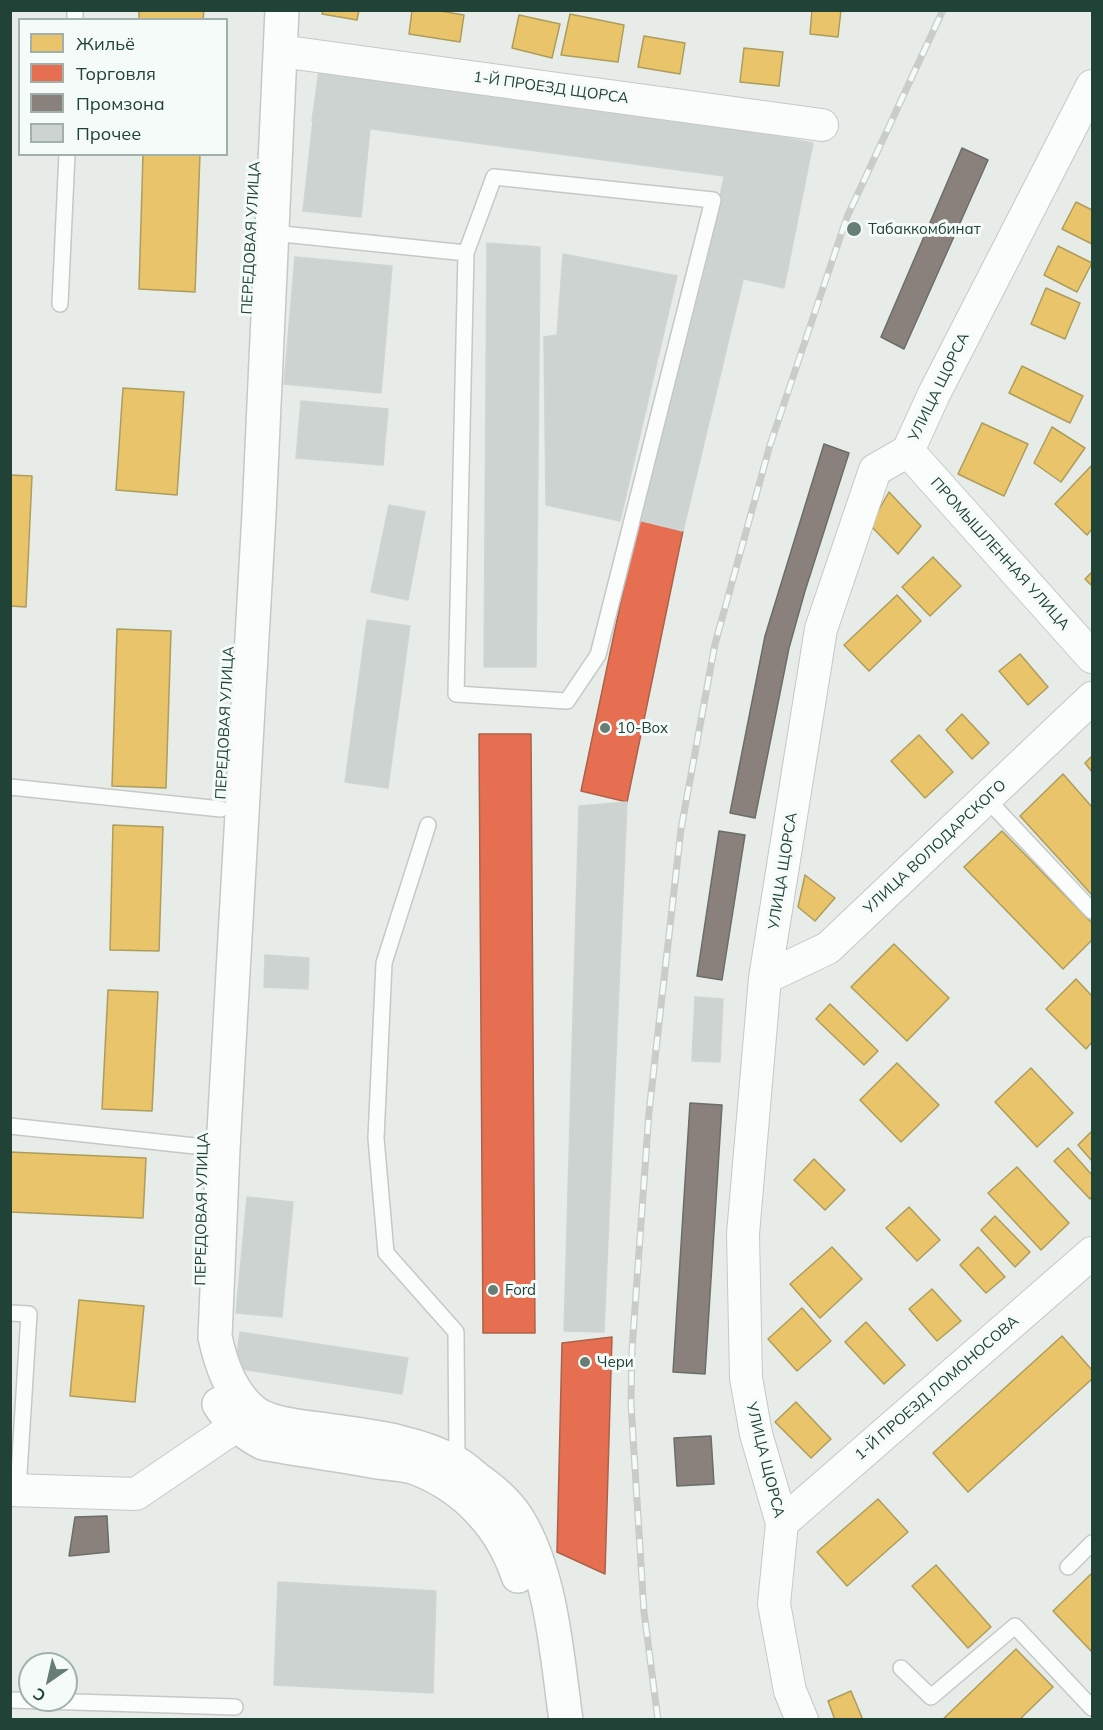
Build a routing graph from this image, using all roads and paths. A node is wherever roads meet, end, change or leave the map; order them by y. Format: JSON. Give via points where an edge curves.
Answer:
{"nodes":[{"id":1,"x":264,"y":10,"type":"edge"},
{"id":2,"x":282,"y":10,"type":"edge"},
{"id":3,"x":279,"y":51,"type":"junction"},
{"id":4,"x":1092,"y":86,"type":"edge"},
{"id":5,"x":822,"y":125,"type":"dead end"},
{"id":6,"x":68,"y":156,"type":"edge"},
{"id":7,"x":273,"y":233,"type":"junction"},
{"id":8,"x":466,"y":253,"type":"junction"},
{"id":9,"x":60,"y":304,"type":"dead end"},
{"id":10,"x":908,"y":451,"type":"junction"},
{"id":11,"x":1092,"y":657,"type":"edge"},
{"id":12,"x":1092,"y":698,"type":"edge"},
{"id":13,"x":10,"y":787,"type":"edge"},
{"id":14,"x":986,"y":798,"type":"junction"},
{"id":15,"x":220,"y":809,"type":"junction"},
{"id":16,"x":428,"y":825,"type":"dead end"},
{"id":17,"x":1092,"y":911,"type":"edge"},
{"id":18,"x":765,"y":978,"type":"junction"},
{"id":19,"x":10,"y":1126,"type":"edge"},
{"id":20,"x":213,"y":1148,"type":"junction"},
{"id":21,"x":1092,"y":1253,"type":"edge"},
{"id":22,"x":10,"y":1313,"type":"edge"},
{"id":23,"x":246,"y":1420,"type":"junction"},
{"id":24,"x":457,"y":1463,"type":"junction"},
{"id":25,"x":14,"y":1490,"type":"edge"},
{"id":26,"x":782,"y":1523,"type":"junction"},
{"id":27,"x":1092,"y":1543,"type":"edge"},
{"id":28,"x":1068,"y":1567,"type":"dead end"},
{"id":29,"x":901,"y":1668,"type":"dead end"},
{"id":30,"x":10,"y":1700,"type":"edge"},
{"id":31,"x":236,"y":1707,"type":"dead end"},
{"id":32,"x":1092,"y":1708,"type":"edge"},
{"id":33,"x":548,"y":1719,"type":"edge"},
{"id":34,"x":566,"y":1719,"type":"edge"},
{"id":35,"x":802,"y":1719,"type":"edge"}],
"edges":[{"from":1,"to":15,"type":"main road","name":"ПЕРЕДОВАЯ УЛИЦА"},
{"from":2,"to":3,"type":"main road","name":"ПЕРЕДОВАЯ УЛИЦА"},
{"from":3,"to":5,"type":"street","name":"1-Й ПРОЕЗД ЩОРСА"},
{"from":3,"to":7,"type":"main road","name":"ПЕРЕДОВАЯ УЛИЦА"},
{"from":4,"to":10,"type":"street","name":"УЛИЦА ЩОРСА"},
{"from":6,"to":9,"type":"lane"},
{"from":7,"to":8,"type":"lane"},
{"from":7,"to":20,"type":"main road","name":"ПЕРЕДОВАЯ УЛИЦА","via":[[258,526]]},
{"from":8,"to":8,"type":"lane","via":[[456,694],[567,701],[598,655],[712,200],[494,177]]},
{"from":10,"to":11,"type":"street","name":"ПРОМЫШЛЕННАЯ УЛИЦА"},
{"from":10,"to":18,"type":"street","name":"УЛИЦА ЩОРСА","via":[[874,470],[822,629]]},
{"from":12,"to":14,"type":"street","name":"УЛИЦА ВОЛОДАРСКОГО"},
{"from":13,"to":15,"type":"lane"},
{"from":14,"to":17,"type":"lane"},
{"from":14,"to":18,"type":"street","name":"УЛИЦА ВОЛОДАРСКОГО","via":[[828,948]]},
{"from":15,"to":20,"type":"main road","name":"ПЕРЕДОВАЯ УЛИЦА"},
{"from":16,"to":24,"type":"lane","via":[[384,963],[376,1138],[386,1253],[456,1332]]},
{"from":18,"to":26,"type":"street","name":"УЛИЦА ЩОРСА","via":[[743,1234],[746,1378],[756,1434]]},
{"from":19,"to":20,"type":"lane"},
{"from":20,"to":23,"type":"main road","name":"ПЕРЕДОВАЯ УЛИЦА","via":[[215,1337],[220,1361],[240,1397]]},
{"from":21,"to":26,"type":"street","name":"1-Й ПРОЕЗД ЛОМОНОСОВА"},
{"from":22,"to":25,"type":"lane","via":[[29,1314]]},
{"from":23,"to":24,"type":"main road","name":"ПЕРЕДОВАЯ УЛИЦА","via":[[386,1438]]},
{"from":23,"to":25,"type":"street","via":[[136,1494]]},
{"from":23,"to":33,"type":"main road","name":"ПЕРЕДОВАЯ УЛИЦА","via":[[247,1434],[264,1443],[417,1468],[454,1488],[477,1507],[512,1557],[534,1635]]},
{"from":24,"to":34,"type":"main road","name":"ПЕРЕДОВАЯ УЛИЦА","via":[[493,1491],[518,1520],[532,1550],[549,1607]]},
{"from":26,"to":35,"type":"street","name":"УЛИЦА ЩОРСА","via":[[774,1604],[790,1691]]},
{"from":27,"to":28,"type":"lane"},
{"from":29,"to":32,"type":"lane","via":[[931,1697],[1015,1626]]},
{"from":30,"to":31,"type":"lane"}]}
